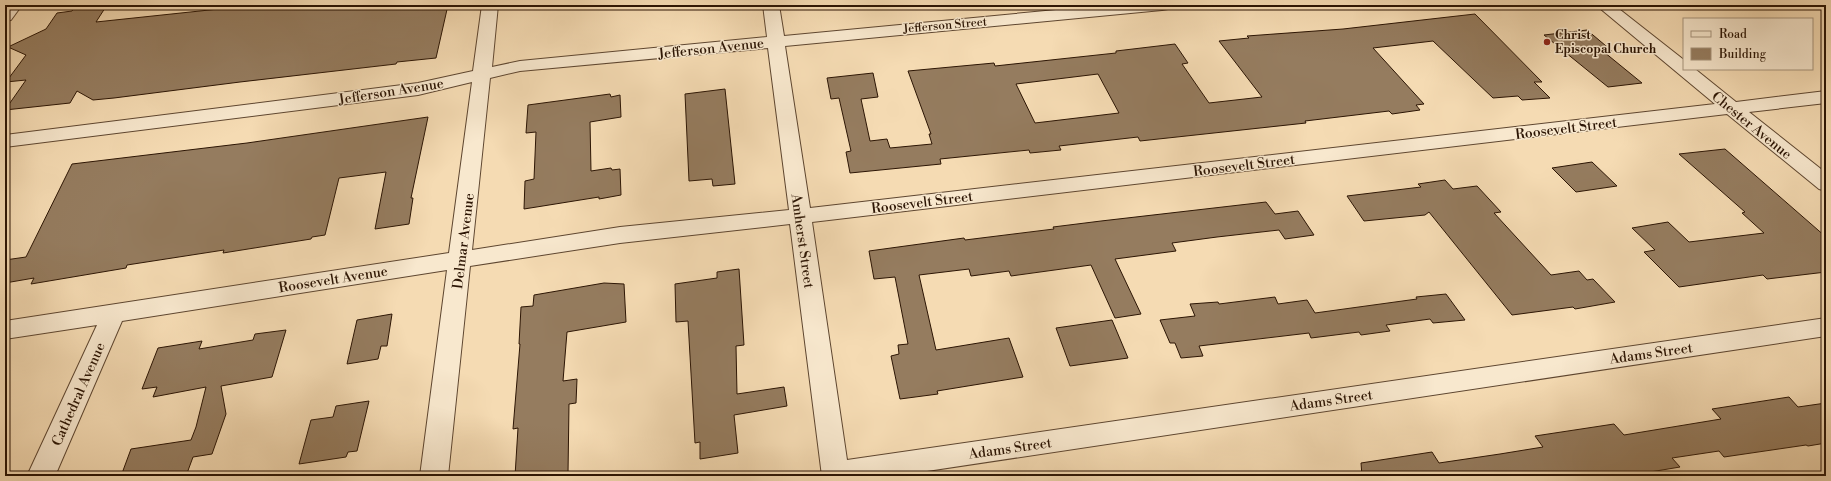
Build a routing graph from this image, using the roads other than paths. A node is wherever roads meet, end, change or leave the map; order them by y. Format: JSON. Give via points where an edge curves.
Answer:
{"nodes":[{"id":1,"x":14,"y":5,"type":"edge"},
{"id":2,"x":490,"y":5,"type":"edge"},
{"id":3,"x":771,"y":5,"type":"edge"},
{"id":4,"x":1162,"y":5,"type":"edge"},
{"id":5,"x":1604,"y":5,"type":"edge"},
{"id":6,"x":5,"y":16,"type":"edge"},
{"id":7,"x":776,"y":41,"type":"junction"},
{"id":8,"x":1683,"y":69,"type":"edge"},
{"id":9,"x":1685,"y":70,"type":"edge"},
{"id":10,"x":483,"y":75,"type":"junction"},
{"id":11,"x":1826,"y":97,"type":"edge"},
{"id":12,"x":1732,"y":108,"type":"junction"},
{"id":13,"x":5,"y":141,"type":"edge"},
{"id":14,"x":1826,"y":184,"type":"edge"},
{"id":15,"x":800,"y":216,"type":"junction"},
{"id":16,"x":661,"y":231,"type":"joint"},
{"id":17,"x":461,"y":259,"type":"junction"},
{"id":18,"x":114,"y":313,"type":"junction"},
{"id":19,"x":1826,"y":327,"type":"edge"},
{"id":20,"x":5,"y":330,"type":"edge"},
{"id":21,"x":836,"y":475,"type":"edge"},
{"id":22,"x":41,"y":476,"type":"edge"},
{"id":23,"x":434,"y":476,"type":"edge"}],
"edges":[{"from":1,"to":6,"type":"street"},
{"from":2,"to":10,"type":"street","name":"Delmar Avenue"},
{"from":3,"to":7,"type":"street","name":"Amherst Street"},
{"from":4,"to":7,"type":"street","name":"Jefferson Street"},
{"from":5,"to":8,"type":"street","name":"Chester Avenue"},
{"from":7,"to":10,"type":"street","name":"Jefferson Avenue","via":[[520,66]]},
{"from":7,"to":15,"type":"street","name":"Amherst Street"},
{"from":9,"to":12,"type":"street","name":"Chester Avenue"},
{"from":10,"to":13,"type":"street","name":"Jefferson Avenue","via":[[418,89]]},
{"from":10,"to":17,"type":"street","name":"Delmar Avenue"},
{"from":11,"to":12,"type":"street","name":"Roosevelt Street"},
{"from":12,"to":14,"type":"street","name":"Chester Avenue"},
{"from":12,"to":15,"type":"street","name":"Roosevelt Street"},
{"from":15,"to":16,"type":"street","name":"Roosevelt Street"},
{"from":15,"to":21,"type":"street","name":"Amherst Street"},
{"from":16,"to":17,"type":"street","name":"Roosevelt Avenue"},
{"from":17,"to":18,"type":"street","name":"Roosevelt Avenue"},
{"from":17,"to":23,"type":"street","name":"Delmar Avenue"},
{"from":18,"to":20,"type":"street","name":"Roosevelt Avenue"},
{"from":18,"to":22,"type":"street","name":"Cathedral Avenue"},
{"from":19,"to":21,"type":"street","name":"Adams Street"}]}
